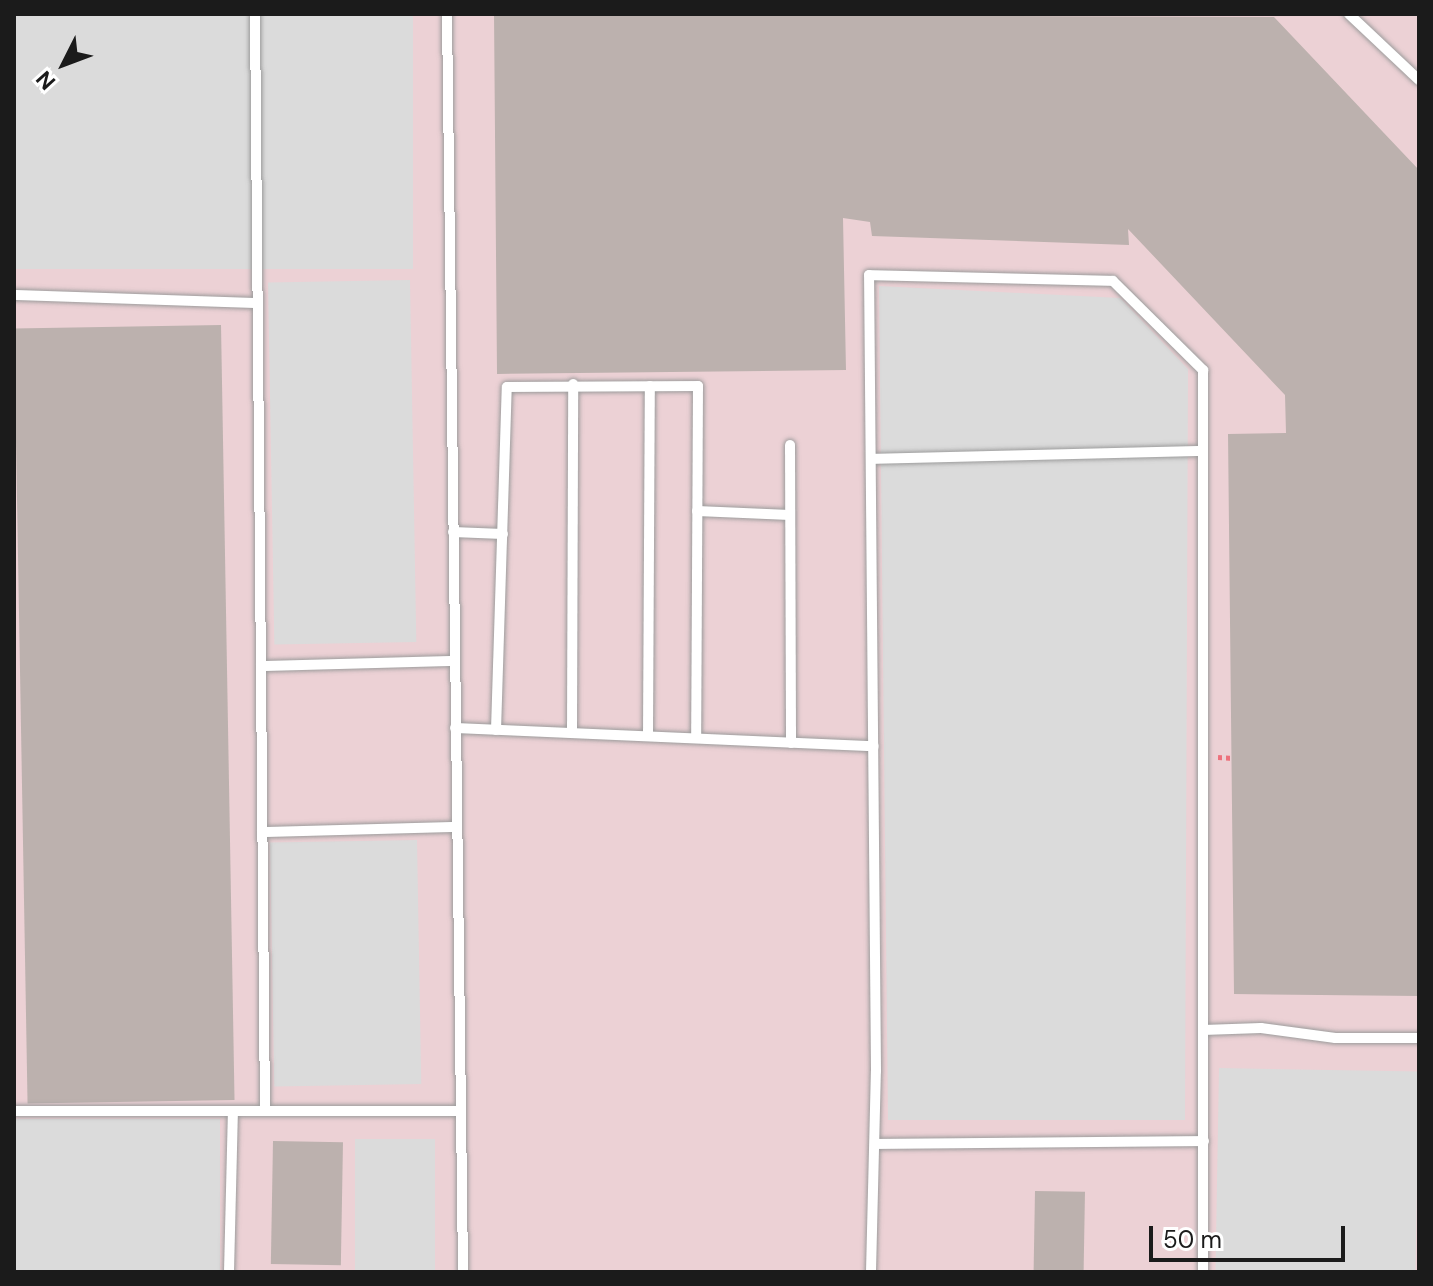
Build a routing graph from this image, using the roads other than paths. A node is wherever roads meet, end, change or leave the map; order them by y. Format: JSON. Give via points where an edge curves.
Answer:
{"nodes":[{"id":1,"x":255,"y":14,"type":"edge"},
{"id":2,"x":447,"y":14,"type":"edge"},
{"id":3,"x":1349,"y":14,"type":"edge"},
{"id":4,"x":1419,"y":80,"type":"edge"},
{"id":5,"x":14,"y":295,"type":"edge"},
{"id":6,"x":257,"y":303,"type":"junction"},
{"id":7,"x":573,"y":384,"type":"junction"},
{"id":8,"x":650,"y":386,"type":"junction"},
{"id":9,"x":790,"y":445,"type":"dead end"},
{"id":10,"x":1203,"y":451,"type":"junction"},
{"id":11,"x":872,"y":459,"type":"junction"},
{"id":12,"x":697,"y":511,"type":"junction"},
{"id":13,"x":790,"y":515,"type":"junction"},
{"id":14,"x":453,"y":532,"type":"junction"},
{"id":15,"x":503,"y":534,"type":"junction"},
{"id":16,"x":454,"y":661,"type":"junction"},
{"id":17,"x":261,"y":666,"type":"junction"},
{"id":18,"x":455,"y":728,"type":"junction"},
{"id":19,"x":496,"y":730,"type":"junction"},
{"id":20,"x":572,"y":731,"type":"junction"},
{"id":21,"x":648,"y":736,"type":"junction"},
{"id":22,"x":696,"y":738,"type":"junction"},
{"id":23,"x":791,"y":743,"type":"junction"},
{"id":24,"x":874,"y":746,"type":"junction"},
{"id":25,"x":456,"y":827,"type":"junction"},
{"id":26,"x":262,"y":832,"type":"junction"},
{"id":27,"x":1203,"y":1030,"type":"junction"},
{"id":28,"x":1419,"y":1038,"type":"edge"},
{"id":29,"x":14,"y":1111,"type":"edge"},
{"id":30,"x":233,"y":1111,"type":"junction"},
{"id":31,"x":265,"y":1111,"type":"junction"},
{"id":32,"x":460,"y":1111,"type":"junction"},
{"id":33,"x":1204,"y":1141,"type":"junction"},
{"id":34,"x":876,"y":1144,"type":"junction"},
{"id":35,"x":229,"y":1272,"type":"edge"},
{"id":36,"x":463,"y":1272,"type":"edge"},
{"id":37,"x":871,"y":1272,"type":"edge"},
{"id":38,"x":1203,"y":1272,"type":"edge"}],
"edges":[{"from":1,"to":6,"type":"lane"},
{"from":2,"to":14,"type":"lane"},
{"from":3,"to":4,"type":"lane"},
{"from":5,"to":6,"type":"lane"},
{"from":6,"to":17,"type":"lane"},
{"from":7,"to":8,"type":"lane"},
{"from":7,"to":15,"type":"lane","via":[[507,387]]},
{"from":7,"to":20,"type":"lane"},
{"from":8,"to":12,"type":"lane","via":[[698,386]]},
{"from":8,"to":21,"type":"lane"},
{"from":9,"to":13,"type":"lane"},
{"from":10,"to":11,"type":"lane"},
{"from":10,"to":11,"type":"lane","via":[[1203,370],[1113,281],[869,275]]},
{"from":10,"to":27,"type":"lane"},
{"from":11,"to":24,"type":"lane"},
{"from":12,"to":13,"type":"lane"},
{"from":12,"to":22,"type":"lane"},
{"from":13,"to":23,"type":"lane"},
{"from":14,"to":15,"type":"lane"},
{"from":14,"to":16,"type":"lane"},
{"from":15,"to":19,"type":"lane"},
{"from":16,"to":17,"type":"lane"},
{"from":16,"to":18,"type":"lane"},
{"from":17,"to":26,"type":"lane"},
{"from":18,"to":19,"type":"lane"},
{"from":18,"to":25,"type":"lane"},
{"from":19,"to":20,"type":"lane"},
{"from":20,"to":21,"type":"lane"},
{"from":21,"to":22,"type":"lane"},
{"from":22,"to":23,"type":"lane"},
{"from":23,"to":24,"type":"lane"},
{"from":24,"to":34,"type":"lane"},
{"from":25,"to":26,"type":"lane"},
{"from":25,"to":32,"type":"lane"},
{"from":26,"to":31,"type":"lane"},
{"from":27,"to":28,"type":"lane","via":[[1261,1028],[1335,1038]]},
{"from":27,"to":33,"type":"lane"},
{"from":29,"to":30,"type":"lane"},
{"from":30,"to":31,"type":"lane"},
{"from":30,"to":35,"type":"lane"},
{"from":31,"to":32,"type":"lane"},
{"from":32,"to":36,"type":"lane"},
{"from":33,"to":34,"type":"lane"},
{"from":33,"to":38,"type":"lane"},
{"from":34,"to":37,"type":"lane"}]}
